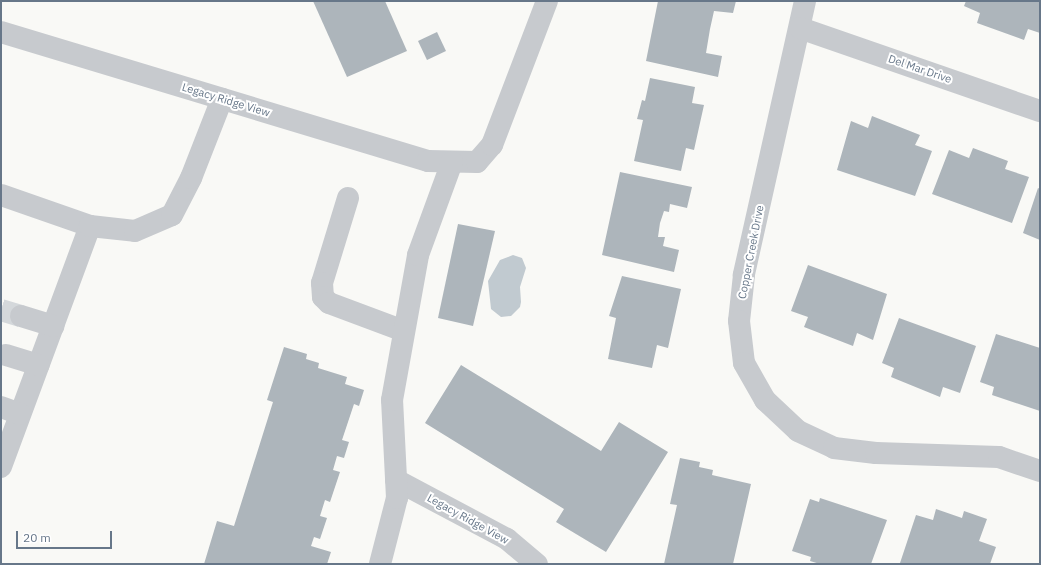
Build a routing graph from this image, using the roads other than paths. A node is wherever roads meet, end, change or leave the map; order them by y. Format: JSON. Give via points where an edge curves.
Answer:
{"nodes":[{"id":1,"x":548,"y":1,"type":"edge"},
{"id":2,"x":806,"y":1,"type":"edge"},
{"id":3,"x":800,"y":28,"type":"junction"},
{"id":4,"x":1,"y":32,"type":"edge"},
{"id":5,"x":222,"y":99,"type":"junction"},
{"id":6,"x":1040,"y":111,"type":"edge"},
{"id":7,"x":452,"y":162,"type":"junction"},
{"id":8,"x":1,"y":195,"type":"edge"},
{"id":9,"x":348,"y":198,"type":"dead end"},
{"id":10,"x":90,"y":226,"type":"junction"},
{"id":11,"x":21,"y":316,"type":"tunnel mouth"},
{"id":12,"x":53,"y":326,"type":"junction"},
{"id":13,"x":404,"y":331,"type":"junction"},
{"id":14,"x":6,"y":355,"type":"dead end"},
{"id":15,"x":39,"y":365,"type":"junction"},
{"id":16,"x":11,"y":410,"type":"edge"},
{"id":17,"x":2,"y":462,"type":"edge"},
{"id":18,"x":1040,"y":471,"type":"edge"},
{"id":19,"x":396,"y":480,"type":"junction"},
{"id":20,"x":380,"y":564,"type":"edge"},
{"id":21,"x":537,"y":564,"type":"edge"}],
"edges":[{"from":1,"to":7,"type":"street","name":"Legacy Ridge View","via":[[492,145],[477,162]]},
{"from":2,"to":3,"type":"street","name":"Copper Creek Drive"},
{"from":3,"to":6,"type":"street","name":"Del Mar Drive"},
{"from":3,"to":18,"type":"street","name":"Copper Creek Drive","via":[[744,275],[739,321],[744,363],[765,400],[798,431],[834,448],[876,453],[999,457]]},
{"from":4,"to":5,"type":"street","name":"Legacy Ridge View"},
{"from":5,"to":7,"type":"street","name":"Legacy Ridge View","via":[[428,161]]},
{"from":5,"to":10,"type":"street","via":[[191,178],[172,215],[135,231]]},
{"from":7,"to":13,"type":"street","via":[[418,255]]},
{"from":8,"to":10,"type":"street"},
{"from":9,"to":13,"type":"street","via":[[322,283],[323,297],[329,303]]},
{"from":10,"to":12,"type":"street"},
{"from":11,"to":12,"type":"street"},
{"from":12,"to":15,"type":"street"},
{"from":13,"to":19,"type":"street","via":[[392,400]]},
{"from":14,"to":15,"type":"street"},
{"from":15,"to":16,"type":"street"},
{"from":16,"to":17,"type":"street"},
{"from":19,"to":20,"type":"street","via":[[396,498]]},
{"from":19,"to":21,"type":"street","name":"Legacy Ridge View","via":[[507,539]]}]}
